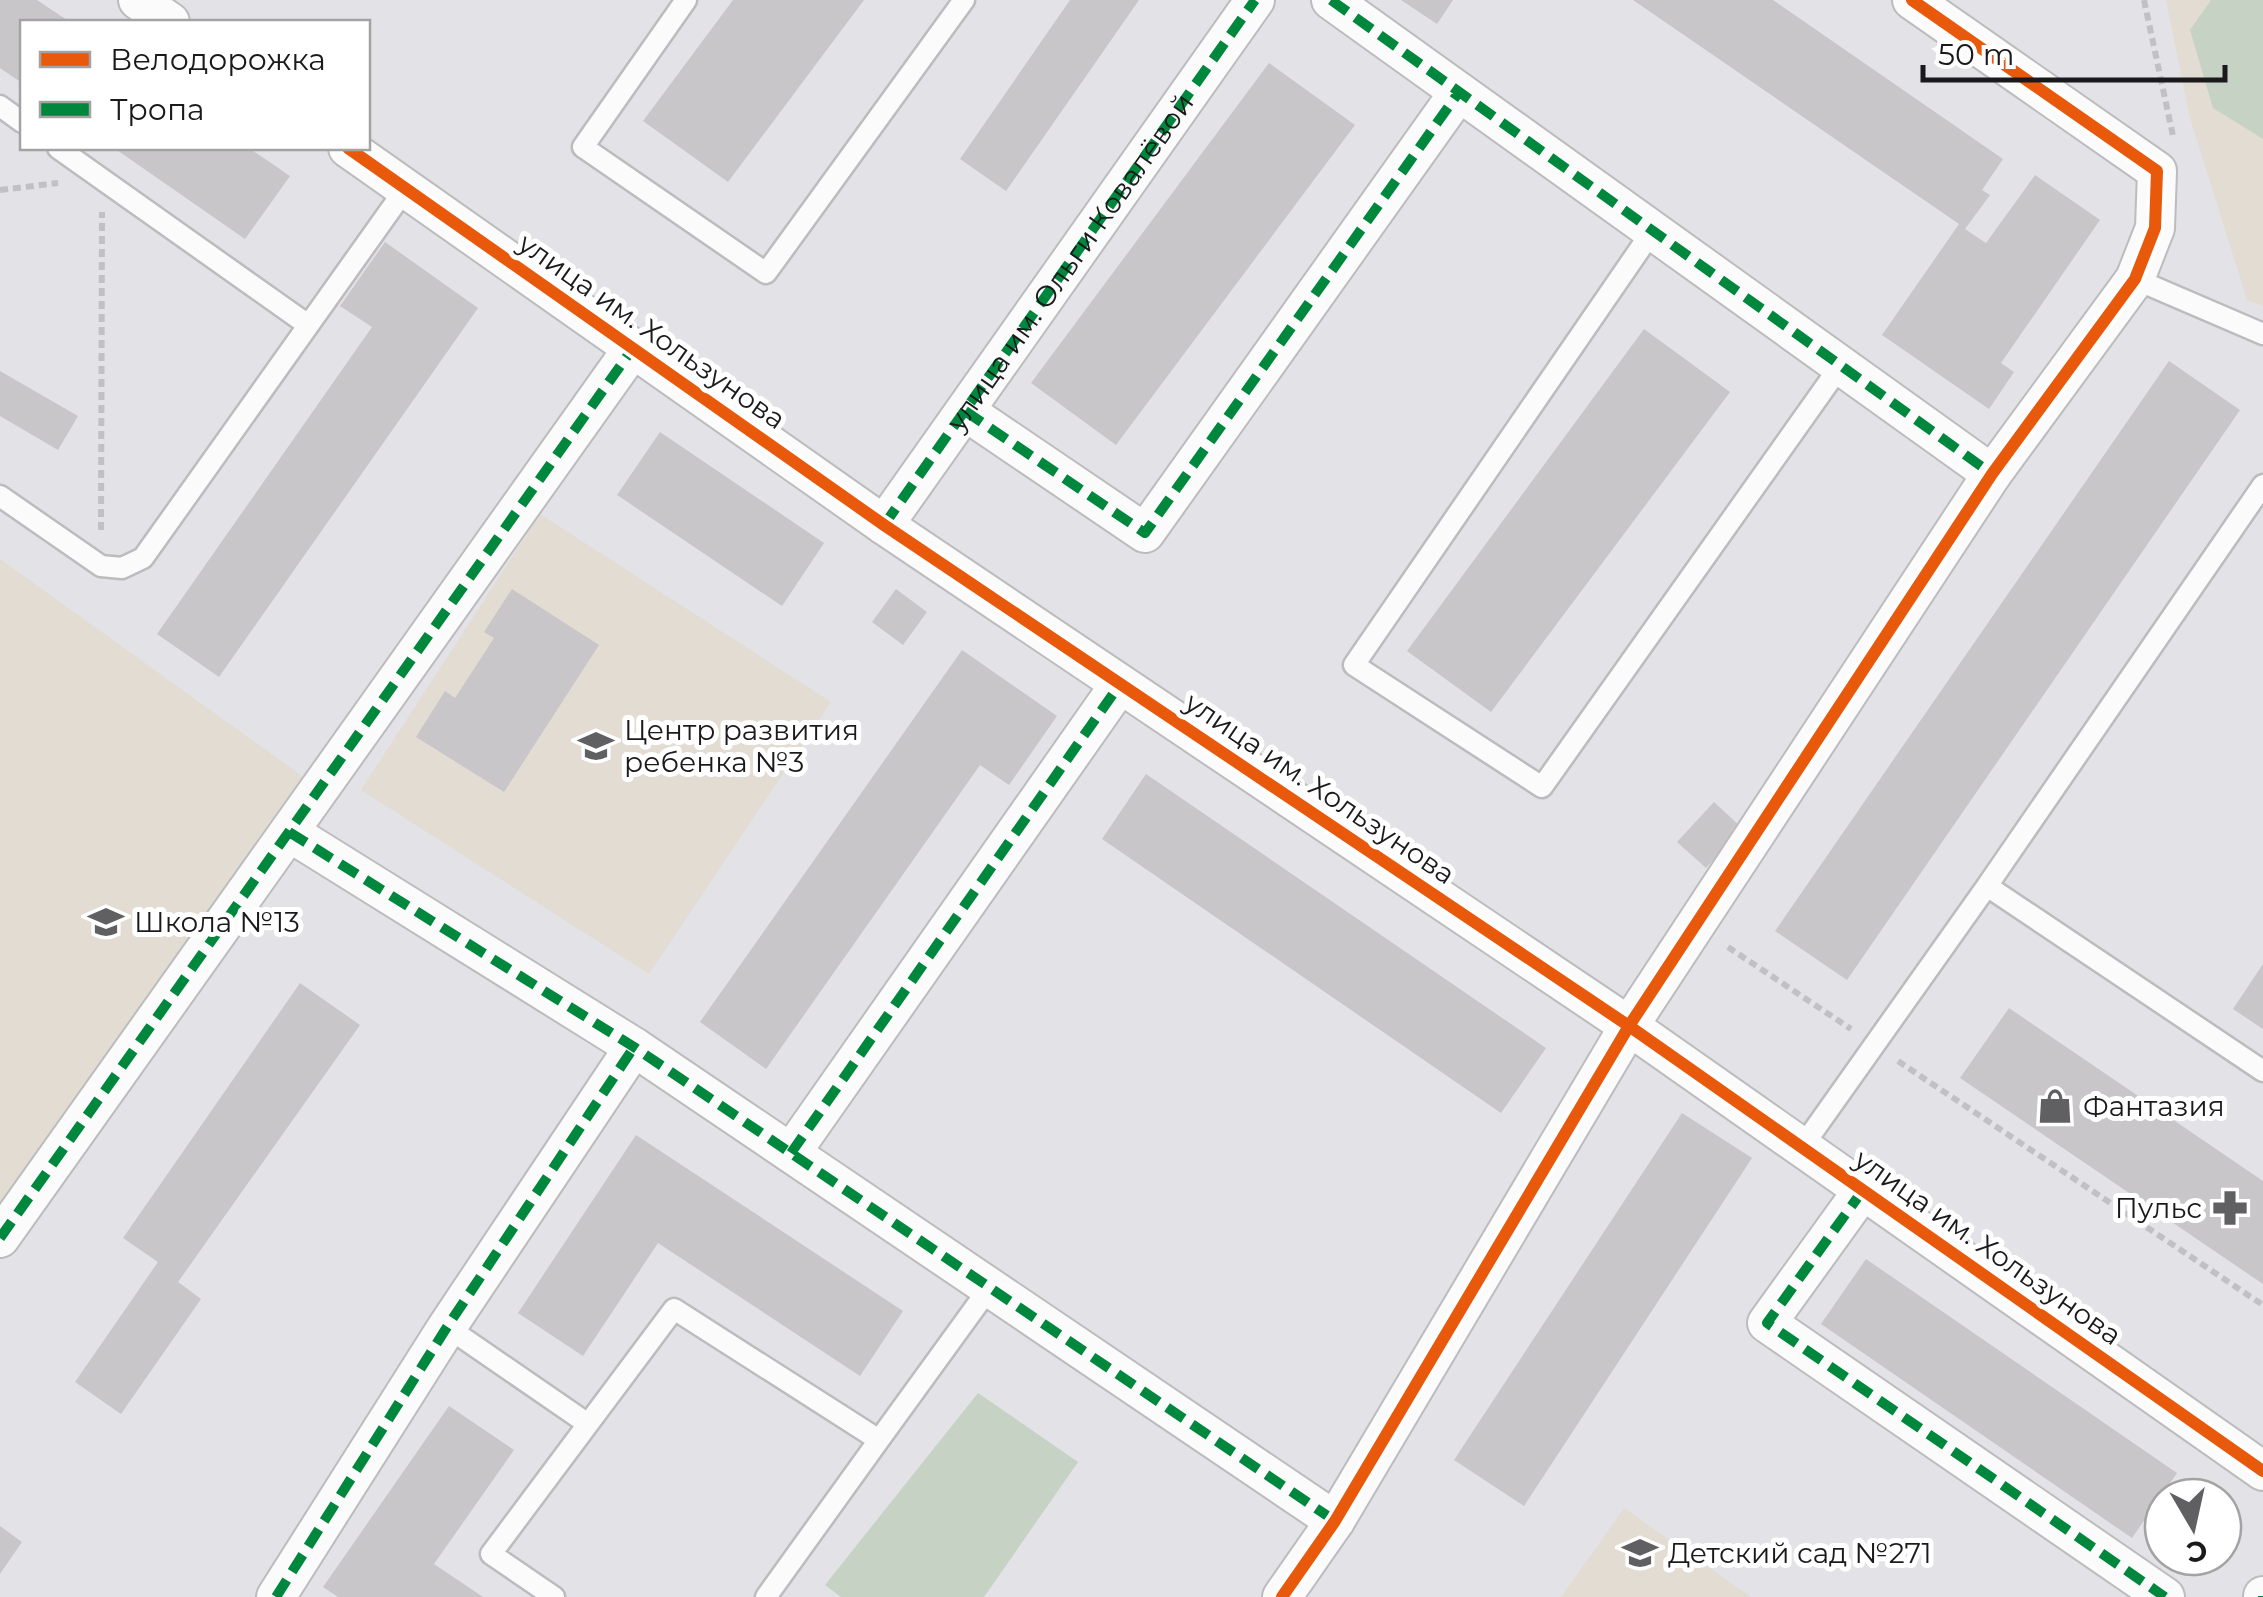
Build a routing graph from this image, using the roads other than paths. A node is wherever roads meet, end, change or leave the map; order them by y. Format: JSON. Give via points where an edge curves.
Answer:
{"nodes":[{"id":1,"x":138,"y":0,"type":"edge"},
{"id":2,"x":686,"y":0,"type":"edge"},
{"id":3,"x":964,"y":0,"type":"edge"},
{"id":4,"x":1255,"y":0,"type":"edge"},
{"id":5,"x":1331,"y":0,"type":"edge"},
{"id":6,"x":1912,"y":0,"type":"edge"},
{"id":7,"x":167,"y":20,"type":"edge"},
{"id":8,"x":1460,"y":92,"type":"junction"},
{"id":9,"x":61,"y":150,"type":"edge"},
{"id":10,"x":351,"y":150,"type":"edge"},
{"id":11,"x":406,"y":188,"type":"junction"},
{"id":12,"x":1653,"y":230,"type":"junction"},
{"id":13,"x":2135,"y":279,"type":"junction"},
{"id":14,"x":308,"y":325,"type":"junction"},
{"id":15,"x":2263,"y":334,"type":"edge"},
{"id":16,"x":634,"y":348,"type":"junction"},
{"id":17,"x":1841,"y":365,"type":"junction"},
{"id":18,"x":964,"y":411,"type":"junction"},
{"id":19,"x":1992,"y":474,"type":"junction"},
{"id":20,"x":2263,"y":485,"type":"edge"},
{"id":21,"x":0,"y":496,"type":"edge"},
{"id":22,"x":884,"y":525,"type":"junction"},
{"id":23,"x":1120,"y":684,"type":"junction"},
{"id":24,"x":289,"y":832,"type":"junction"},
{"id":25,"x":1986,"y":886,"type":"junction"},
{"id":26,"x":1629,"y":1026,"type":"junction"},
{"id":27,"x":634,"y":1047,"type":"junction"},
{"id":28,"x":2263,"y":1071,"type":"edge"},
{"id":29,"x":1802,"y":1147,"type":"junction"},
{"id":30,"x":792,"y":1153,"type":"junction"},
{"id":31,"x":1863,"y":1190,"type":"junction"},
{"id":32,"x":0,"y":1238,"type":"edge"},
{"id":33,"x":990,"y":1287,"type":"junction"},
{"id":34,"x":447,"y":1327,"type":"junction"},
{"id":35,"x":588,"y":1424,"type":"junction"},
{"id":36,"x":879,"y":1440,"type":"junction"},
{"id":37,"x":2263,"y":1471,"type":"edge"},
{"id":38,"x":1335,"y":1521,"type":"junction"},
{"id":39,"x":276,"y":1597,"type":"edge"},
{"id":40,"x":554,"y":1597,"type":"edge"},
{"id":41,"x":766,"y":1597,"type":"edge"},
{"id":42,"x":1282,"y":1597,"type":"edge"},
{"id":43,"x":2165,"y":1597,"type":"edge"}],
"edges":[{"from":1,"to":7,"type":"street"},
{"from":2,"to":3,"type":"lane","via":[[582,147],[766,274]]},
{"from":4,"to":18,"type":"street","name":"улица им. Ольги Ковалёвой"},
{"from":5,"to":8,"type":"street"},
{"from":6,"to":13,"type":"street","via":[[2157,171],[2155,228]]},
{"from":8,"to":12,"type":"street"},
{"from":8,"to":18,"type":"street","via":[[1145,533]]},
{"from":9,"to":14,"type":"lane"},
{"from":10,"to":11,"type":"street","name":"улица им. Хользунова"},
{"from":11,"to":14,"type":"lane"},
{"from":11,"to":16,"type":"street","name":"улица им. Хользунова"},
{"from":12,"to":17,"type":"street"},
{"from":12,"to":17,"type":"lane","via":[[1354,665],[1542,787]]},
{"from":13,"to":15,"type":"lane"},
{"from":13,"to":19,"type":"street"},
{"from":14,"to":21,"type":"lane","via":[[143,558],[122,568],[101,566]]},
{"from":16,"to":22,"type":"street","name":"улица им. Хользунова"},
{"from":16,"to":24,"type":"street"},
{"from":17,"to":19,"type":"street"},
{"from":18,"to":22,"type":"street","name":"улица им. Ольги Ковалёвой"},
{"from":19,"to":26,"type":"street"},
{"from":20,"to":25,"type":"lane"},
{"from":22,"to":23,"type":"street","name":"улица им. Хользунова"},
{"from":23,"to":26,"type":"street","name":"улица им. Хользунова"},
{"from":23,"to":30,"type":"street"},
{"from":24,"to":27,"type":"street"},
{"from":24,"to":32,"type":"street"},
{"from":25,"to":28,"type":"lane"},
{"from":25,"to":29,"type":"lane"},
{"from":26,"to":29,"type":"street","name":"улица им. Хользунова"},
{"from":26,"to":38,"type":"street"},
{"from":27,"to":30,"type":"street"},
{"from":27,"to":34,"type":"street"},
{"from":29,"to":31,"type":"street","name":"улица им. Хользунова"},
{"from":30,"to":33,"type":"street"},
{"from":31,"to":37,"type":"street","name":"улица им. Хользунова"},
{"from":31,"to":43,"type":"street","via":[[1767,1323]]},
{"from":33,"to":36,"type":"lane"},
{"from":33,"to":38,"type":"street"},
{"from":34,"to":35,"type":"lane"},
{"from":34,"to":39,"type":"street"},
{"from":35,"to":36,"type":"lane","via":[[674,1308]]},
{"from":35,"to":40,"type":"lane","via":[[491,1554]]},
{"from":36,"to":41,"type":"lane"},
{"from":38,"to":42,"type":"street"}]}
